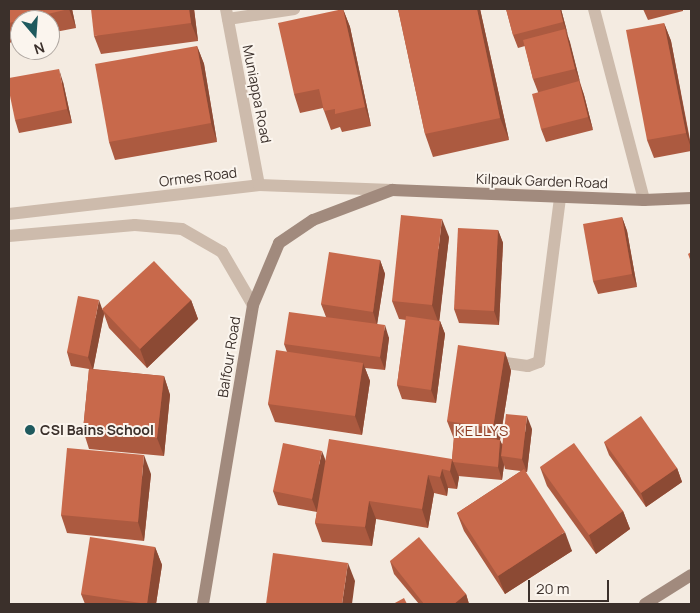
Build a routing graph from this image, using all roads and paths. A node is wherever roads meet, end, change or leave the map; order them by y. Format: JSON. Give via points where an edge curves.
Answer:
{"nodes":[{"id":1,"x":294,"y":9,"type":"edge"},
{"id":2,"x":594,"y":9,"type":"edge"},
{"id":3,"x":274,"y":10,"type":"edge"},
{"id":4,"x":227,"y":14,"type":"edge"},
{"id":5,"x":259,"y":185,"type":"junction"},
{"id":6,"x":392,"y":190,"type":"junction"},
{"id":7,"x":560,"y":196,"type":"junction"},
{"id":8,"x":691,"y":198,"type":"edge"},
{"id":9,"x":644,"y":200,"type":"junction"},
{"id":10,"x":9,"y":214,"type":"edge"},
{"id":11,"x":9,"y":236,"type":"edge"},
{"id":12,"x":253,"y":305,"type":"junction"},
{"id":13,"x":477,"y":359,"type":"edge"},
{"id":14,"x":691,"y":575,"type":"edge"},
{"id":15,"x":203,"y":604,"type":"edge"},
{"id":16,"x":646,"y":604,"type":"edge"}],
"edges":[{"from":1,"to":3,"type":"street"},
{"from":2,"to":9,"type":"street"},
{"from":3,"to":4,"type":"street"},
{"from":4,"to":5,"type":"street","name":"Muniappa Road"},
{"from":5,"to":6,"type":"street","name":"Ormes Road"},
{"from":5,"to":10,"type":"street","name":"Ormes Road"},
{"from":6,"to":7,"type":"main road","name":"Kilpauk Garden Road"},
{"from":6,"to":12,"type":"main road","name":"Balfour Road","via":[[313,220],[279,243]]},
{"from":7,"to":9,"type":"main road","name":"Kilpauk Garden Road"},
{"from":7,"to":13,"type":"street","via":[[539,362],[528,366]]},
{"from":8,"to":9,"type":"main road","name":"Kilpauk Garden Road"},
{"from":11,"to":12,"type":"street","via":[[135,225],[182,229],[222,252]]},
{"from":12,"to":15,"type":"main road","name":"Balfour Road"},
{"from":14,"to":16,"type":"main road"}]}
